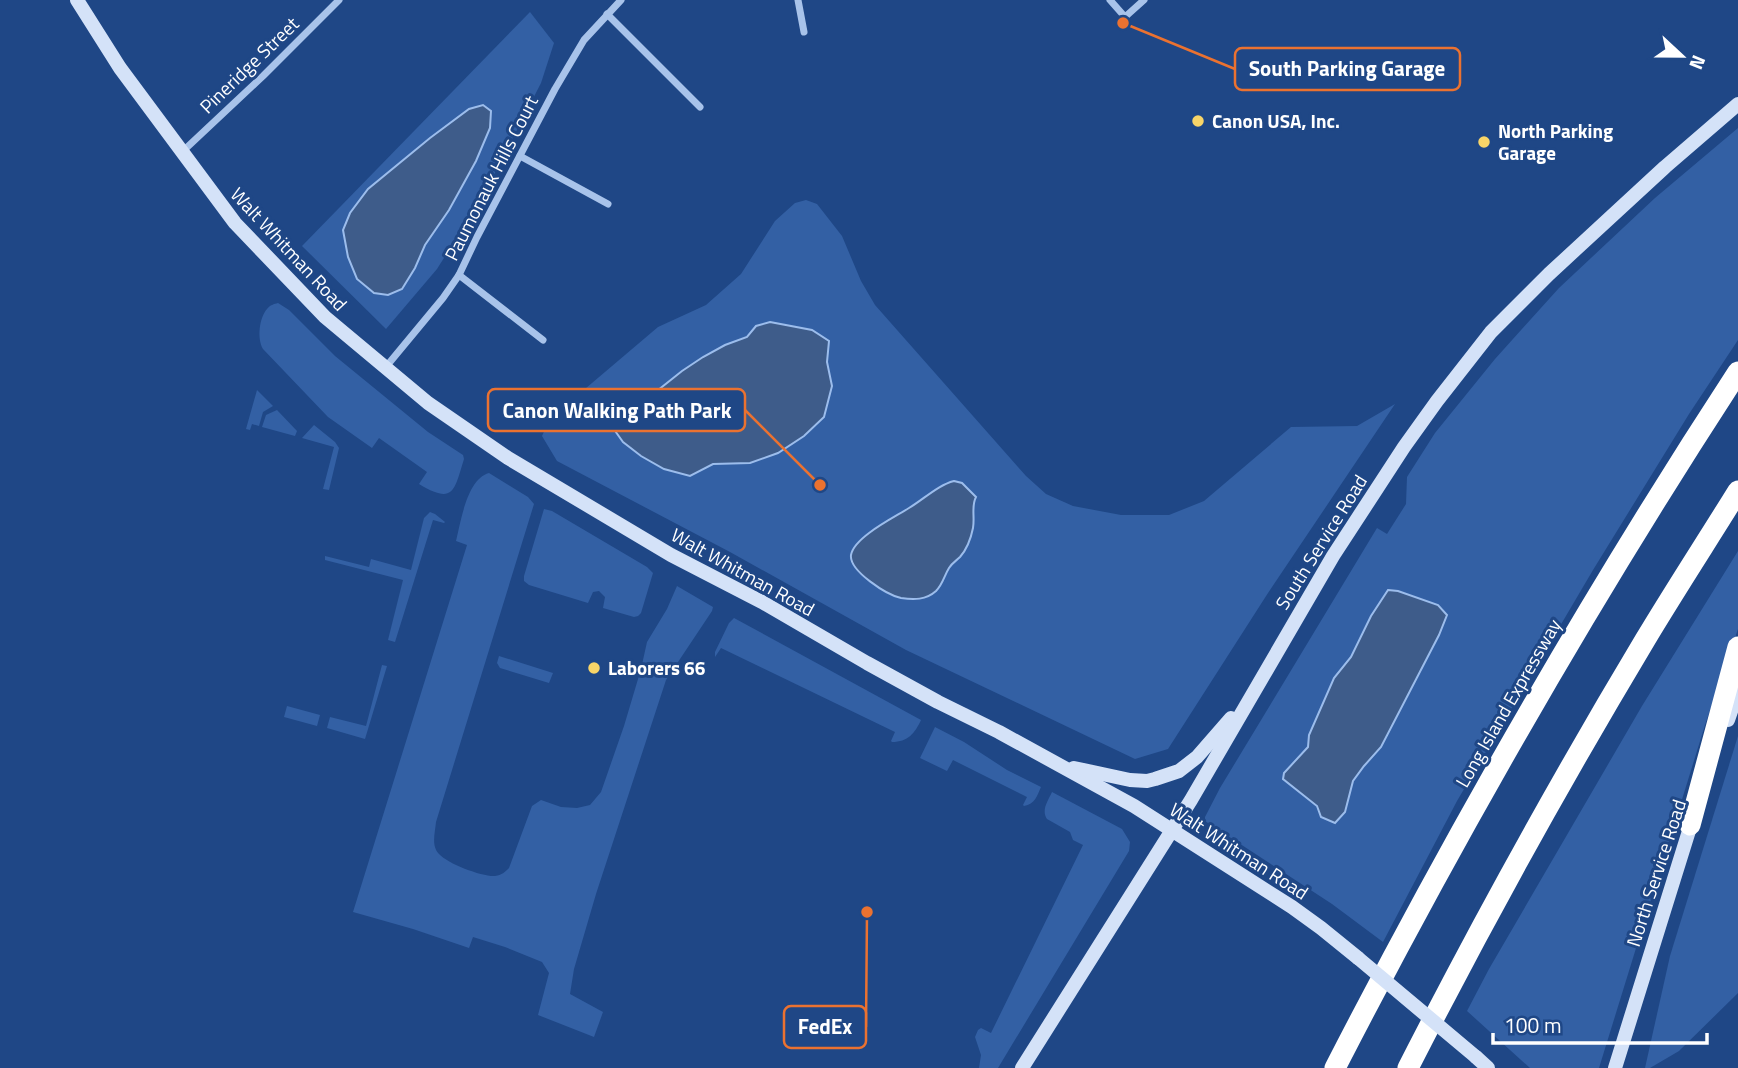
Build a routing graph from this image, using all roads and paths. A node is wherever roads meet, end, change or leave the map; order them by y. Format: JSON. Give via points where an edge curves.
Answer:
{"nodes":[{"id":1,"x":77,"y":0,"type":"edge"},
{"id":2,"x":339,"y":0,"type":"edge"},
{"id":3,"x":621,"y":0,"type":"edge"},
{"id":4,"x":798,"y":0,"type":"edge"},
{"id":5,"x":1111,"y":0,"type":"edge"},
{"id":6,"x":1144,"y":0,"type":"edge"},
{"id":7,"x":607,"y":14,"type":"junction"},
{"id":8,"x":804,"y":32,"type":"dead end"},
{"id":9,"x":1738,"y":104,"type":"edge"},
{"id":10,"x":700,"y":107,"type":"dead end"},
{"id":11,"x":181,"y":153,"type":"junction"},
{"id":12,"x":520,"y":156,"type":"junction"},
{"id":13,"x":608,"y":204,"type":"dead end"},
{"id":14,"x":459,"y":275,"type":"junction"},
{"id":15,"x":543,"y":340,"type":"dead end"},
{"id":16,"x":385,"y":368,"type":"junction"},
{"id":17,"x":1738,"y":372,"type":"edge"},
{"id":18,"x":1738,"y":491,"type":"edge"},
{"id":19,"x":1738,"y":647,"type":"edge"},
{"id":20,"x":1738,"y":691,"type":"edge"},
{"id":21,"x":1252,"y":693,"type":"junction"},
{"id":22,"x":1059,"y":766,"type":"junction"},
{"id":23,"x":1690,"y":825,"type":"junction"},
{"id":24,"x":1172,"y":830,"type":"junction"},
{"id":25,"x":1023,"y":1068,"type":"edge"},
{"id":26,"x":1335,"y":1068,"type":"edge"},
{"id":27,"x":1408,"y":1068,"type":"edge"},
{"id":28,"x":1488,"y":1068,"type":"edge"},
{"id":29,"x":1615,"y":1068,"type":"edge"}],
"edges":[{"from":1,"to":11,"type":"main road","name":"Walt Whitman Road"},
{"from":2,"to":11,"type":"street","name":"Pineridge Street"},
{"from":3,"to":7,"type":"street","name":"Paumonauk Hills Court"},
{"from":4,"to":8,"type":"street"},
{"from":5,"to":6,"type":"street","via":[[1125,17]]},
{"from":7,"to":10,"type":"street"},
{"from":7,"to":12,"type":"street","name":"Paumonauk Hills Court","via":[[584,40]]},
{"from":9,"to":21,"type":"main road","name":"South Service Road","via":[[1491,332],[1404,447]]},
{"from":11,"to":16,"type":"main road","name":"Walt Whitman Road","via":[[234,223],[325,317]]},
{"from":12,"to":13,"type":"street"},
{"from":12,"to":14,"type":"street","name":"Paumonauk Hills Court"},
{"from":14,"to":15,"type":"street"},
{"from":14,"to":16,"type":"street","name":"Paumonauk Hills Court"},
{"from":16,"to":22,"type":"main road","name":"Walt Whitman Road","via":[[488,445],[632,532]]},
{"from":17,"to":26,"type":"highway","name":"Long Island Expressway","via":[[1523,721]]},
{"from":18,"to":27,"type":"highway","via":[[1546,810]]},
{"from":19,"to":23,"type":"highway"},
{"from":20,"to":23,"type":"main road","name":"North Service Road"},
{"from":21,"to":22,"type":"main road","via":[[1197,757],[1179,771],[1147,781]]},
{"from":21,"to":24,"type":"main road","name":"South Service Road"},
{"from":22,"to":24,"type":"main road","name":"Walt Whitman Road"},
{"from":23,"to":29,"type":"main road","name":"North Service Road"},
{"from":24,"to":25,"type":"main road","name":"South Service Road"},
{"from":24,"to":28,"type":"main road","name":"Walt Whitman Road","bridge":true,"via":[[1321,928]]}]}
